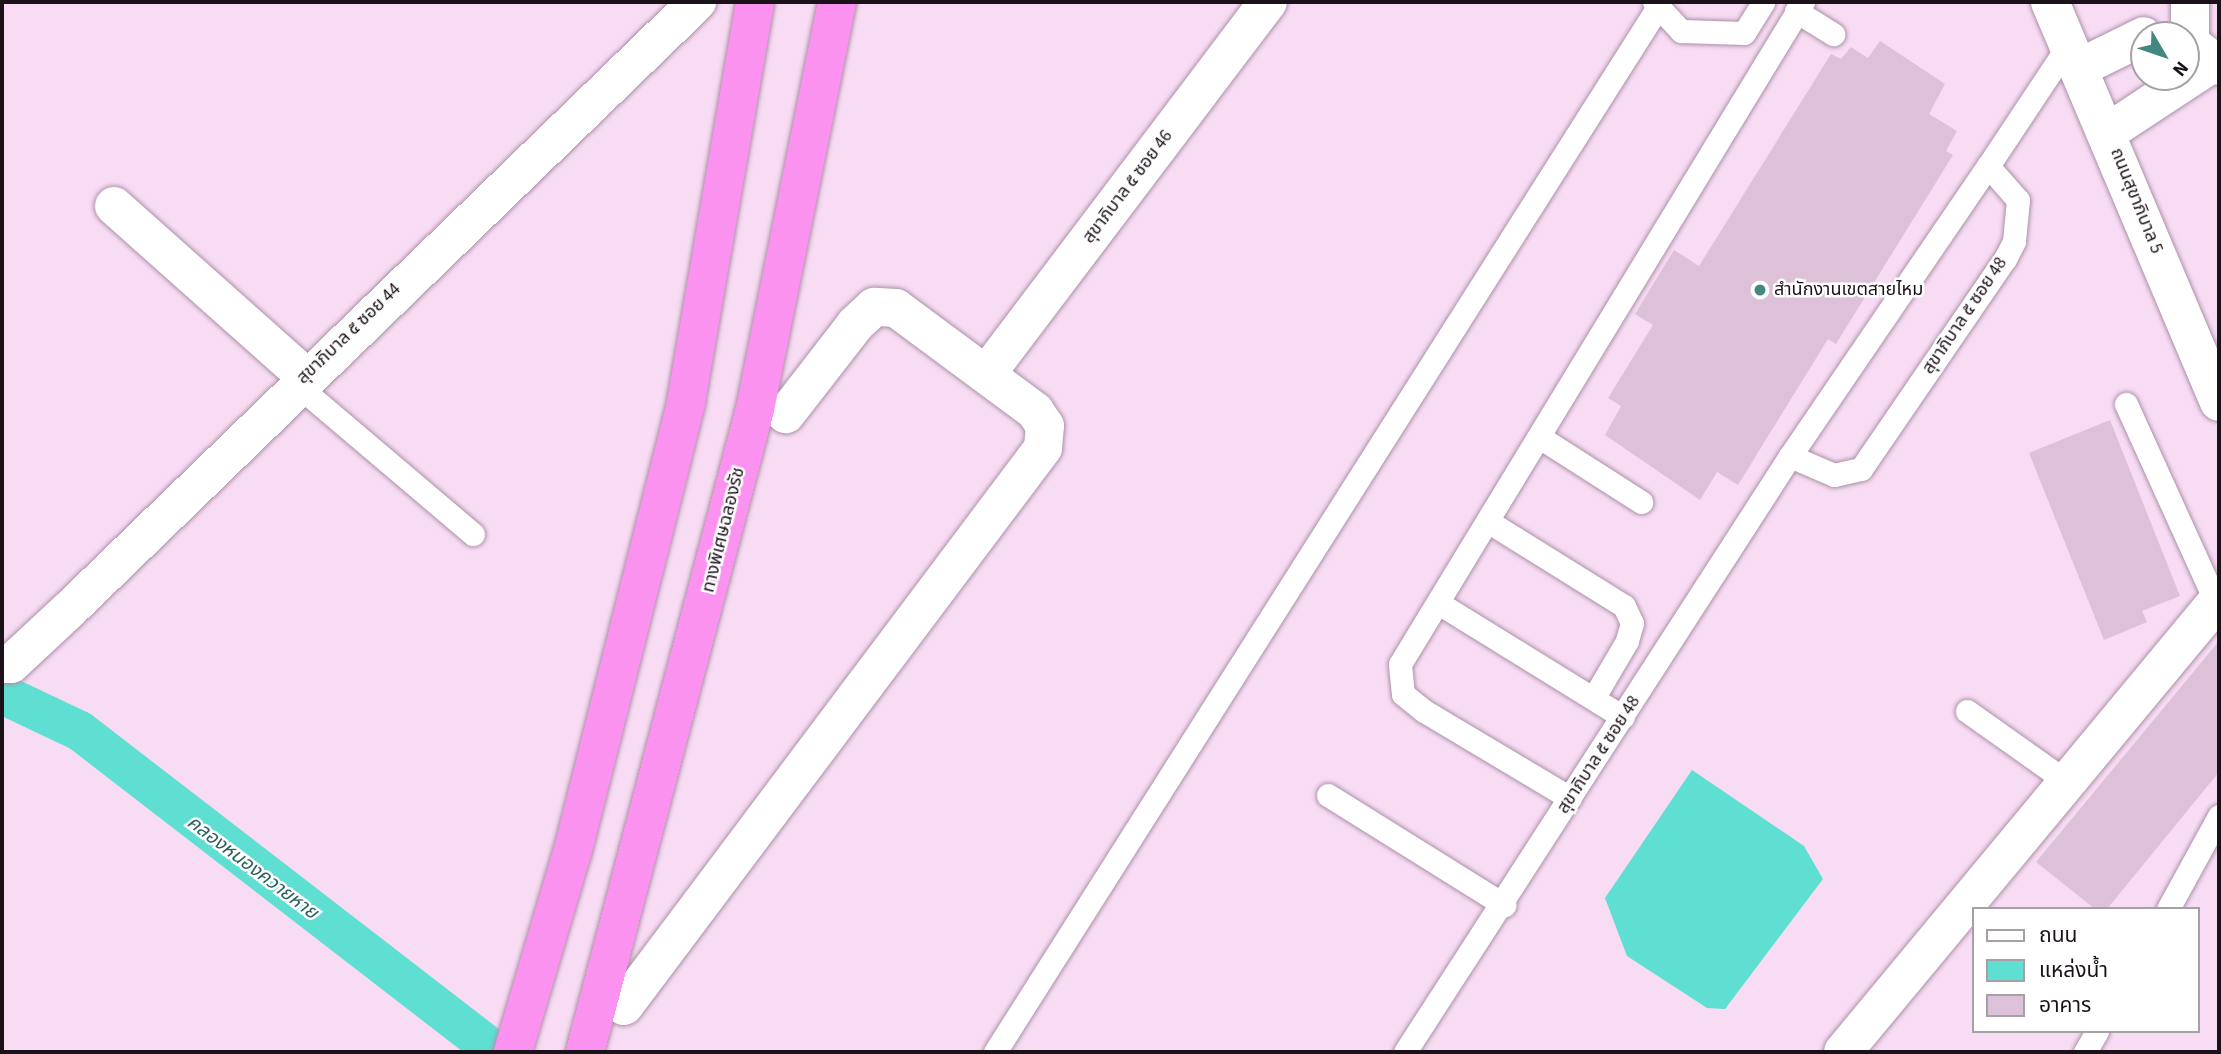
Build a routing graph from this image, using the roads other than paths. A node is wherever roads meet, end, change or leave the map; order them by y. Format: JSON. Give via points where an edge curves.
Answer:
{"nodes":[{"id":1,"x":697,"y":2,"type":"edge"},
{"id":2,"x":755,"y":2,"type":"edge"},
{"id":3,"x":837,"y":2,"type":"edge"},
{"id":4,"x":1268,"y":2,"type":"edge"},
{"id":5,"x":1763,"y":2,"type":"edge"},
{"id":6,"x":2050,"y":2,"type":"edge"},
{"id":7,"x":1655,"y":6,"type":"edge"},
{"id":8,"x":1800,"y":6,"type":"edge"},
{"id":9,"x":2188,"y":8,"type":"edge"},
{"id":10,"x":2167,"y":21,"type":"edge"},
{"id":11,"x":1833,"y":34,"type":"dead end"},
{"id":12,"x":2130,"y":39,"type":"edge"},
{"id":13,"x":2074,"y":56,"type":"junction"},
{"id":14,"x":2215,"y":65,"type":"edge"},
{"id":15,"x":2108,"y":132,"type":"junction"},
{"id":16,"x":1989,"y":166,"type":"junction"},
{"id":17,"x":114,"y":206,"type":"dead end"},
{"id":18,"x":988,"y":372,"type":"junction"},
{"id":19,"x":301,"y":380,"type":"junction"},
{"id":20,"x":2219,"y":402,"type":"edge"},
{"id":21,"x":2126,"y":404,"type":"dead end"},
{"id":22,"x":786,"y":414,"type":"dead end"},
{"id":23,"x":1541,"y":438,"type":"junction"},
{"id":24,"x":1790,"y":456,"type":"junction"},
{"id":25,"x":1641,"y":502,"type":"dead end"},
{"id":26,"x":1489,"y":522,"type":"junction"},
{"id":27,"x":473,"y":534,"type":"dead end"},
{"id":28,"x":2217,"y":601,"type":"edge"},
{"id":29,"x":1440,"y":604,"type":"junction"},
{"id":30,"x":2,"y":664,"type":"edge"},
{"id":31,"x":1594,"y":697,"type":"junction"},
{"id":32,"x":1967,"y":712,"type":"dead end"},
{"id":33,"x":1623,"y":717,"type":"junction"},
{"id":34,"x":2063,"y":779,"type":"junction"},
{"id":35,"x":1328,"y":795,"type":"dead end"},
{"id":36,"x":1570,"y":798,"type":"junction"},
{"id":37,"x":2219,"y":816,"type":"edge"},
{"id":38,"x":1504,"y":905,"type":"junction"},
{"id":39,"x":2169,"y":907,"type":"edge"},
{"id":40,"x":624,"y":1006,"type":"dead end"},
{"id":41,"x":2096,"y":1033,"type":"edge"},
{"id":42,"x":513,"y":1052,"type":"edge"},
{"id":43,"x":585,"y":1052,"type":"edge"},
{"id":44,"x":995,"y":1052,"type":"edge"},
{"id":45,"x":1405,"y":1052,"type":"edge"},
{"id":46,"x":1843,"y":1052,"type":"edge"},
{"id":47,"x":2085,"y":1052,"type":"edge"}],
"edges":[{"from":1,"to":19,"type":"street","name":"สุขาภิบาล ๕ ซอย 44"},
{"from":2,"to":42,"type":"highway","via":[[685,402],[573,850]]},
{"from":3,"to":43,"type":"highway","name":"ทางพิเศษฉลองรัช","via":[[755,409]]},
{"from":4,"to":18,"type":"street","name":"สุขาภิบาล ๕ ซอย 46"},
{"from":5,"to":7,"type":"lane","via":[[1744,33],[1681,31]]},
{"from":6,"to":13,"type":"street","name":"ถนนสุขาภิบาล 5"},
{"from":7,"to":44,"type":"lane"},
{"from":8,"to":11,"type":"lane"},
{"from":8,"to":23,"type":"lane"},
{"from":9,"to":10,"type":"street"},
{"from":9,"to":14,"type":"street","via":[[2190,43]]},
{"from":12,"to":13,"type":"street"},
{"from":13,"to":15,"type":"street","name":"ถนนสุขาภิบาล 5"},
{"from":13,"to":16,"type":"lane","name":"สุขาภิบาล ๕ ซอย 48"},
{"from":14,"to":15,"type":"street"},
{"from":15,"to":20,"type":"street","name":"ถนนสุขาภิบาล 5"},
{"from":16,"to":24,"type":"lane","name":"สุขาภิบาล ๕ ซอย 48"},
{"from":16,"to":24,"type":"lane","name":"สุขาภิบาล ๕ ซอย 48","via":[[2018,200],[2014,241],[1861,469],[1834,475]]},
{"from":17,"to":19,"type":"street"},
{"from":18,"to":22,"type":"street","via":[[896,308],[874,307]]},
{"from":18,"to":40,"type":"street","via":[[1035,411],[1045,426],[1043,448]]},
{"from":19,"to":27,"type":"lane"},
{"from":19,"to":30,"type":"street","name":"สุขาภิบาล ๕ ซอย 44","via":[[43,636],[11,664]]},
{"from":21,"to":28,"type":"lane"},
{"from":23,"to":25,"type":"lane"},
{"from":23,"to":26,"type":"lane"},
{"from":24,"to":33,"type":"lane","name":"สุขาภิบาล ๕ ซอย 48"},
{"from":26,"to":29,"type":"lane"},
{"from":26,"to":31,"type":"lane","via":[[1624,606],[1632,623],[1627,641]]},
{"from":28,"to":34,"type":"street"},
{"from":29,"to":31,"type":"lane"},
{"from":29,"to":36,"type":"lane","via":[[1399,664],[1403,694]]},
{"from":31,"to":33,"type":"lane"},
{"from":32,"to":34,"type":"lane"},
{"from":33,"to":36,"type":"lane","name":"สุขาภิบาล ๕ ซอย 48"},
{"from":34,"to":46,"type":"street"},
{"from":35,"to":38,"type":"lane"},
{"from":36,"to":38,"type":"lane","name":"สุขาภิบาล ๕ ซอย 48"},
{"from":37,"to":39,"type":"lane"},
{"from":38,"to":45,"type":"lane","name":"สุขาภิบาล ๕ ซอย 48"},
{"from":41,"to":47,"type":"lane"}]}
